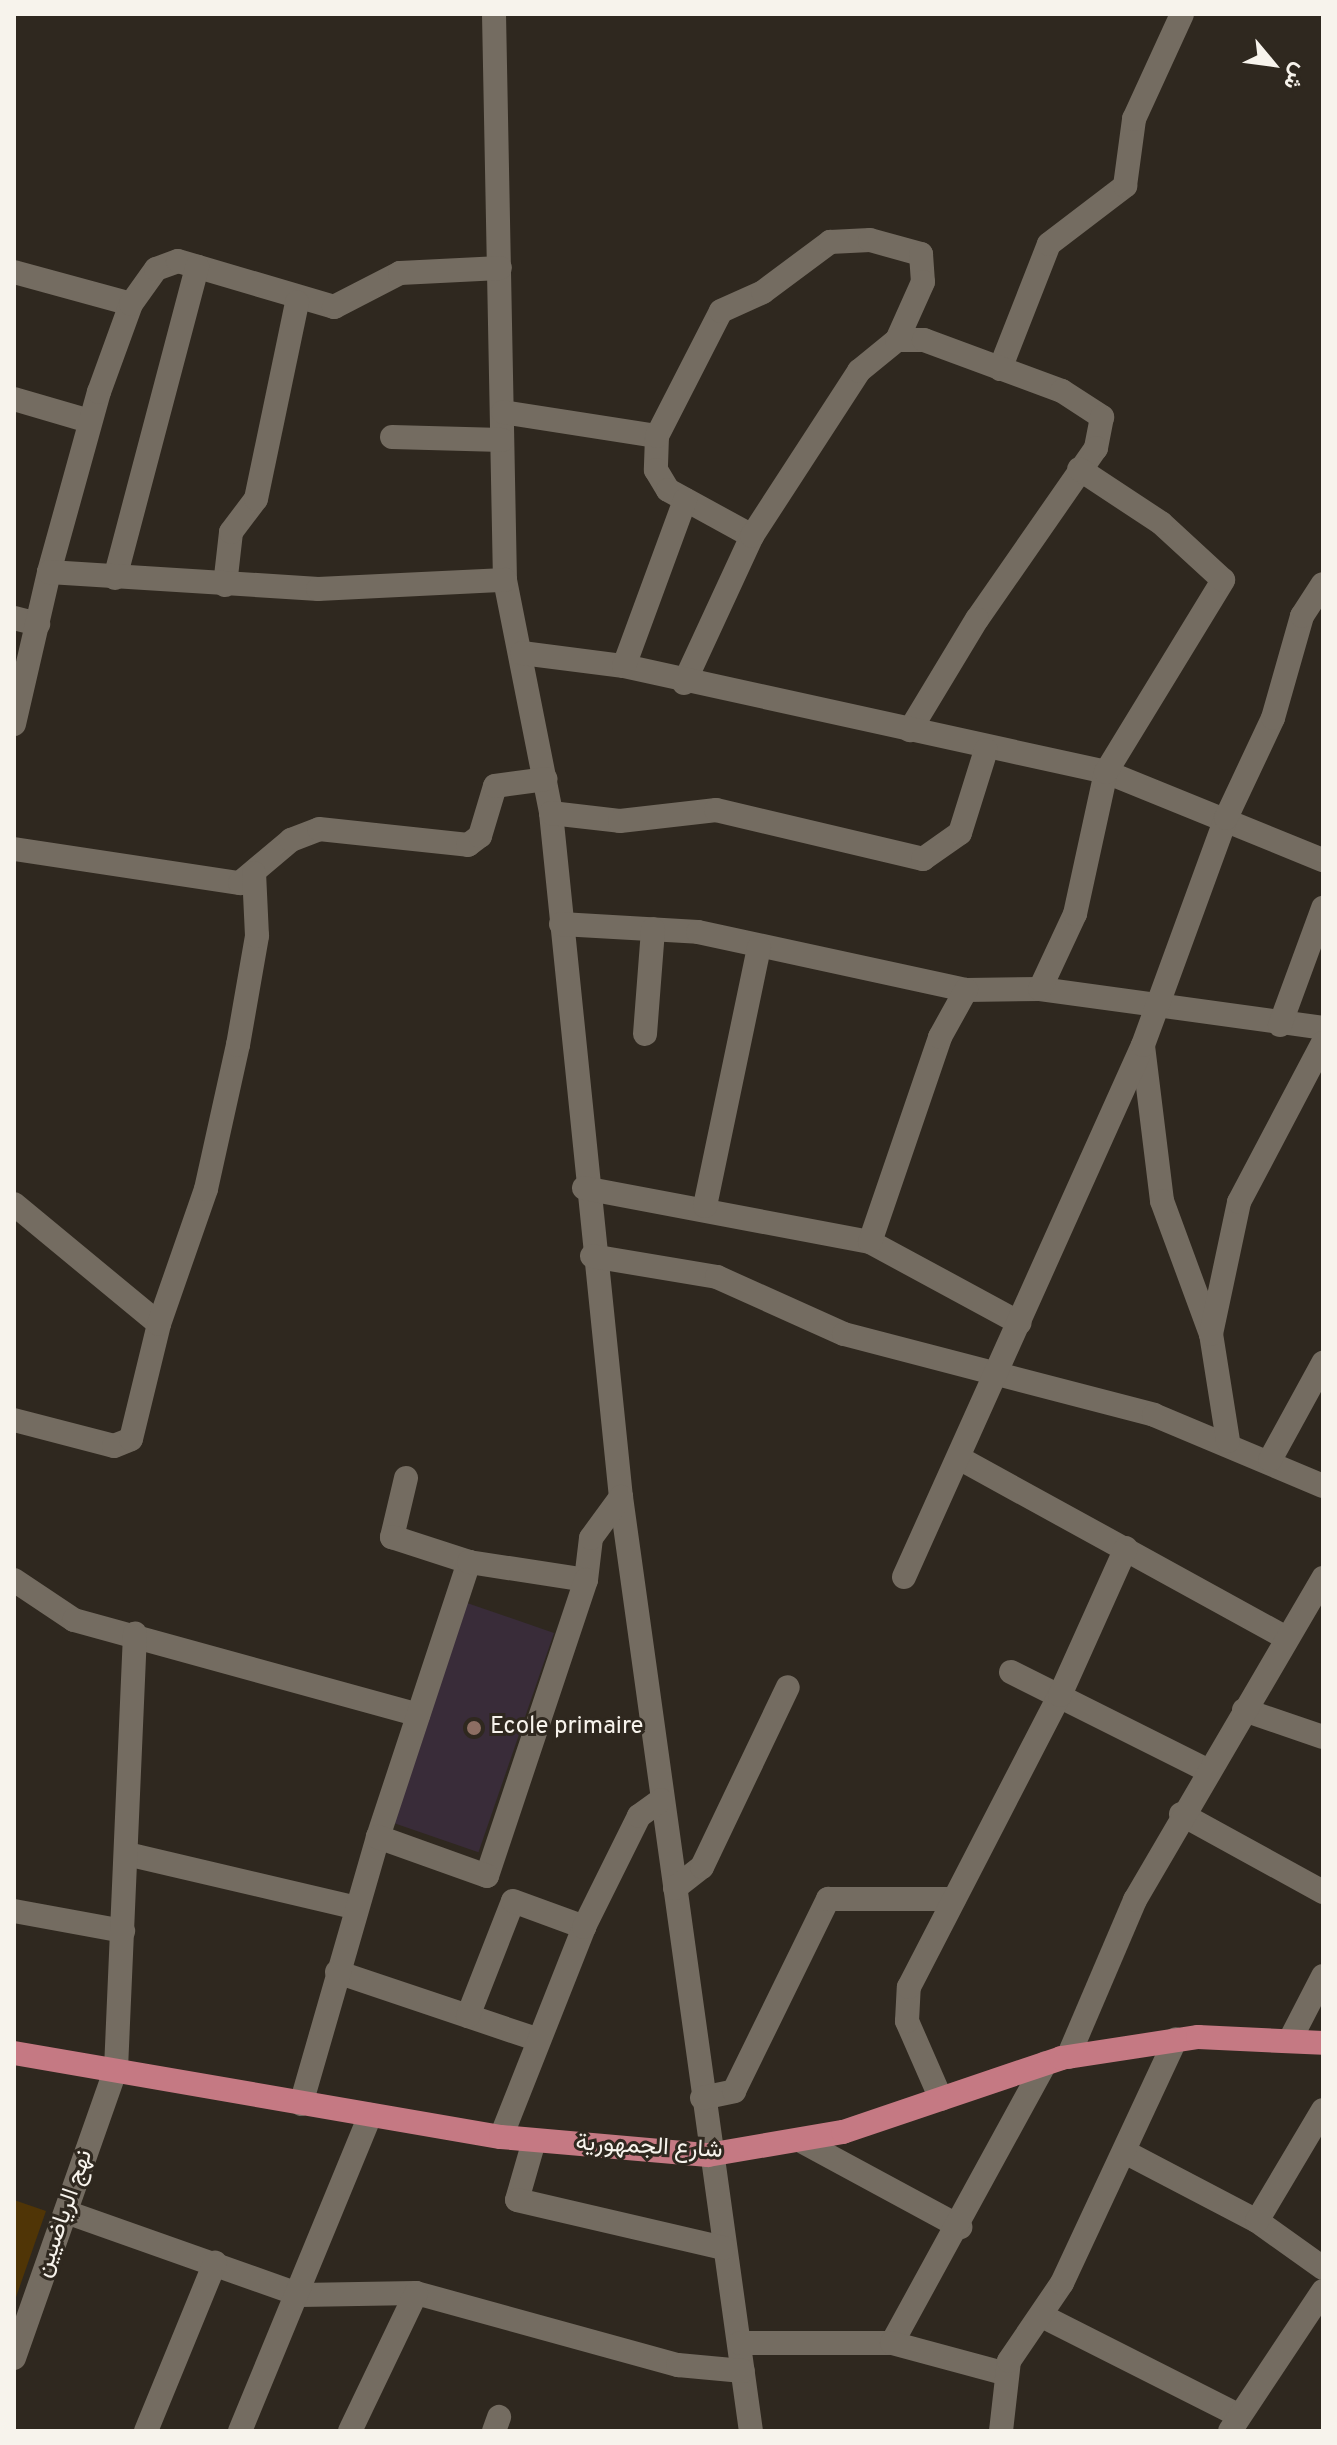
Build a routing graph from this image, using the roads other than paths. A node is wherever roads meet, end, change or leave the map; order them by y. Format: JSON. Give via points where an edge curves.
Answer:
{"nodes":[{"id":1,"x":494,"y":14,"type":"edge"},
{"id":2,"x":1182,"y":14,"type":"edge"},
{"id":3,"x":197,"y":267,"type":"junction"},
{"id":4,"x":500,"y":268,"type":"junction"},
{"id":5,"x":14,"y":272,"type":"edge"},
{"id":6,"x":297,"y":302,"type":"junction"},
{"id":7,"x":131,"y":304,"type":"junction"},
{"id":8,"x":897,"y":340,"type":"junction"},
{"id":9,"x":1000,"y":369,"type":"junction"},
{"id":10,"x":14,"y":399,"type":"edge"},
{"id":11,"x":503,"y":412,"type":"junction"},
{"id":12,"x":89,"y":421,"type":"junction"},
{"id":13,"x":657,"y":436,"type":"junction"},
{"id":14,"x":392,"y":437,"type":"dead end"},
{"id":15,"x":502,"y":440,"type":"junction"},
{"id":16,"x":1079,"y":469,"type":"junction"},
{"id":17,"x":685,"y":500,"type":"junction"},
{"id":18,"x":752,"y":536,"type":"junction"},
{"id":19,"x":49,"y":572,"type":"junction"},
{"id":20,"x":115,"y":578,"type":"junction"},
{"id":21,"x":505,"y":580,"type":"junction"},
{"id":22,"x":1323,"y":584,"type":"edge"},
{"id":23,"x":225,"y":585,"type":"junction"},
{"id":24,"x":26,"y":621,"type":"edge"},
{"id":25,"x":522,"y":653,"type":"junction"},
{"id":26,"x":624,"y":666,"type":"junction"},
{"id":27,"x":684,"y":683,"type":"junction"},
{"id":28,"x":14,"y":724,"type":"edge"},
{"id":29,"x":910,"y":730,"type":"junction"},
{"id":30,"x":986,"y":750,"type":"junction"},
{"id":31,"x":1106,"y":772,"type":"junction"},
{"id":32,"x":546,"y":779,"type":"junction"},
{"id":33,"x":551,"y":813,"type":"junction"},
{"id":34,"x":1226,"y":818,"type":"junction"},
{"id":35,"x":14,"y":849,"type":"edge"},
{"id":36,"x":1323,"y":860,"type":"edge"},
{"id":37,"x":254,"y":873,"type":"junction"},
{"id":38,"x":1323,"y":908,"type":"edge"},
{"id":39,"x":561,"y":924,"type":"junction"},
{"id":40,"x":653,"y":929,"type":"junction"},
{"id":41,"x":759,"y":948,"type":"junction"},
{"id":42,"x":1040,"y":989,"type":"junction"},
{"id":43,"x":966,"y":990,"type":"junction"},
{"id":44,"x":1155,"y":1010,"type":"junction"},
{"id":45,"x":1280,"y":1025,"type":"junction"},
{"id":46,"x":1323,"y":1028,"type":"edge"},
{"id":47,"x":645,"y":1034,"type":"dead end"},
{"id":48,"x":1323,"y":1043,"type":"edge"},
{"id":49,"x":1143,"y":1045,"type":"junction"},
{"id":50,"x":584,"y":1188,"type":"junction"},
{"id":51,"x":14,"y":1204,"type":"edge"},
{"id":52,"x":705,"y":1206,"type":"junction"},
{"id":53,"x":870,"y":1242,"type":"junction"},
{"id":54,"x":592,"y":1256,"type":"junction"},
{"id":55,"x":1020,"y":1323,"type":"junction"},
{"id":56,"x":159,"y":1324,"type":"junction"},
{"id":57,"x":1211,"y":1334,"type":"junction"},
{"id":58,"x":1323,"y":1363,"type":"edge"},
{"id":59,"x":996,"y":1377,"type":"junction"},
{"id":60,"x":14,"y":1420,"type":"edge"},
{"id":61,"x":1228,"y":1441,"type":"junction"},
{"id":62,"x":959,"y":1458,"type":"junction"},
{"id":63,"x":1270,"y":1460,"type":"junction"},
{"id":64,"x":406,"y":1478,"type":"dead end"},
{"id":65,"x":1323,"y":1486,"type":"edge"},
{"id":66,"x":621,"y":1497,"type":"junction"},
{"id":67,"x":1126,"y":1548,"type":"junction"},
{"id":68,"x":469,"y":1562,"type":"junction"},
{"id":69,"x":904,"y":1577,"type":"dead end"},
{"id":70,"x":1323,"y":1578,"type":"edge"},
{"id":71,"x":14,"y":1580,"type":"edge"},
{"id":72,"x":586,"y":1580,"type":"junction"},
{"id":73,"x":135,"y":1633,"type":"junction"},
{"id":74,"x":1286,"y":1638,"type":"junction"},
{"id":75,"x":1011,"y":1672,"type":"dead end"},
{"id":76,"x":788,"y":1687,"type":"dead end"},
{"id":77,"x":1060,"y":1695,"type":"junction"},
{"id":78,"x":1244,"y":1710,"type":"junction"},
{"id":79,"x":418,"y":1715,"type":"junction"},
{"id":80,"x":1323,"y":1737,"type":"edge"},
{"id":81,"x":1207,"y":1770,"type":"junction"},
{"id":82,"x":661,"y":1800,"type":"junction"},
{"id":83,"x":1181,"y":1814,"type":"junction"},
{"id":84,"x":378,"y":1837,"type":"junction"},
{"id":85,"x":127,"y":1854,"type":"junction"},
{"id":86,"x":487,"y":1876,"type":"junction"},
{"id":87,"x":675,"y":1888,"type":"junction"},
{"id":88,"x":1323,"y":1892,"type":"edge"},
{"id":89,"x":954,"y":1899,"type":"junction"},
{"id":90,"x":513,"y":1901,"type":"junction"},
{"id":91,"x":357,"y":1908,"type":"junction"},
{"id":92,"x":14,"y":1911,"type":"edge"},
{"id":93,"x":584,"y":1927,"type":"junction"},
{"id":94,"x":123,"y":1931,"type":"junction"},
{"id":95,"x":337,"y":1972,"type":"junction"},
{"id":96,"x":1323,"y":1976,"type":"edge"},
{"id":97,"x":468,"y":2016,"type":"junction"},
{"id":98,"x":1176,"y":2039,"type":"junction"},
{"id":99,"x":539,"y":2040,"type":"junction"},
{"id":100,"x":1290,"y":2040,"type":"junction"},
{"id":101,"x":1323,"y":2043,"type":"edge"},
{"id":102,"x":14,"y":2053,"type":"edge"},
{"id":103,"x":1057,"y":2060,"type":"junction"},
{"id":104,"x":116,"y":2069,"type":"junction"},
{"id":105,"x":702,"y":2098,"type":"junction"},
{"id":106,"x":941,"y":2099,"type":"junction"},
{"id":107,"x":301,"y":2104,"type":"junction"},
{"id":108,"x":1323,"y":2110,"type":"edge"},
{"id":109,"x":370,"y":2115,"type":"junction"},
{"id":110,"x":501,"y":2137,"type":"junction"},
{"id":111,"x":534,"y":2141,"type":"junction"},
{"id":112,"x":803,"y":2142,"type":"junction"},
{"id":113,"x":1125,"y":2152,"type":"junction"},
{"id":114,"x":708,"y":2155,"type":"junction"},
{"id":115,"x":66,"y":2212,"type":"junction"},
{"id":116,"x":1257,"y":2221,"type":"junction"},
{"id":117,"x":960,"y":2227,"type":"junction"},
{"id":118,"x":724,"y":2248,"type":"junction"},
{"id":119,"x":215,"y":2263,"type":"junction"},
{"id":120,"x":1323,"y":2268,"type":"edge"},
{"id":121,"x":416,"y":2293,"type":"junction"},
{"id":122,"x":300,"y":2295,"type":"junction"},
{"id":123,"x":1320,"y":2301,"type":"edge"},
{"id":124,"x":1044,"y":2317,"type":"junction"},
{"id":125,"x":740,"y":2343,"type":"junction"},
{"id":126,"x":892,"y":2343,"type":"junction"},
{"id":127,"x":14,"y":2358,"type":"edge"},
{"id":128,"x":743,"y":2371,"type":"junction"},
{"id":129,"x":1007,"y":2374,"type":"junction"},
{"id":130,"x":1234,"y":2423,"type":"edge"},
{"id":131,"x":146,"y":2431,"type":"edge"},
{"id":132,"x":240,"y":2431,"type":"edge"},
{"id":133,"x":350,"y":2431,"type":"edge"},
{"id":134,"x":751,"y":2431,"type":"edge"},
{"id":135,"x":1001,"y":2431,"type":"edge"}],
"edges":[{"from":1,"to":4,"type":"street"},
{"from":2,"to":9,"type":"street","via":[[1134,119],[1125,186],[1049,244]]},
{"from":3,"to":6,"type":"street"},
{"from":3,"to":7,"type":"street","via":[[168,262]]},
{"from":3,"to":20,"type":"street"},
{"from":4,"to":6,"type":"street","via":[[400,273],[342,306]]},
{"from":4,"to":11,"type":"street"},
{"from":5,"to":7,"type":"street"},
{"from":6,"to":23,"type":"street","via":[[256,499],[231,532]]},
{"from":7,"to":12,"type":"street"},
{"from":8,"to":9,"type":"street","via":[[924,340]]},
{"from":8,"to":13,"type":"street","via":[[923,282],[921,254],[870,240],[830,242],[763,292],[721,311]]},
{"from":8,"to":18,"type":"street","via":[[859,371]]},
{"from":9,"to":16,"type":"street","via":[[1062,391],[1102,417],[1101,439]]},
{"from":10,"to":12,"type":"street"},
{"from":11,"to":13,"type":"street"},
{"from":11,"to":15,"type":"street"},
{"from":12,"to":19,"type":"street"},
{"from":13,"to":17,"type":"street","via":[[658,475]]},
{"from":14,"to":15,"type":"street"},
{"from":15,"to":21,"type":"street"},
{"from":16,"to":29,"type":"street"},
{"from":16,"to":31,"type":"street","via":[[1161,523],[1223,577],[1214,604]]},
{"from":17,"to":18,"type":"street"},
{"from":17,"to":26,"type":"street"},
{"from":18,"to":27,"type":"street"},
{"from":19,"to":20,"type":"street"},
{"from":19,"to":24,"type":"street"},
{"from":20,"to":23,"type":"street"},
{"from":21,"to":23,"type":"street","via":[[318,589]]},
{"from":21,"to":25,"type":"street"},
{"from":22,"to":34,"type":"street","via":[[1302,616],[1273,718]]},
{"from":24,"to":28,"type":"street"},
{"from":25,"to":26,"type":"street"},
{"from":25,"to":32,"type":"street"},
{"from":26,"to":27,"type":"street"},
{"from":27,"to":29,"type":"street"},
{"from":29,"to":30,"type":"street"},
{"from":30,"to":31,"type":"street"},
{"from":30,"to":33,"type":"street","via":[[960,833],[923,859],[716,810],[620,821]]},
{"from":31,"to":34,"type":"street"},
{"from":31,"to":42,"type":"street","via":[[1075,914]]},
{"from":32,"to":33,"type":"street"},
{"from":32,"to":37,"type":"street","via":[[495,786],[480,836],[468,845],[319,829],[291,840]]},
{"from":33,"to":39,"type":"street"},
{"from":34,"to":36,"type":"street"},
{"from":34,"to":44,"type":"street"},
{"from":35,"to":37,"type":"street","via":[[235,884]]},
{"from":37,"to":56,"type":"street","via":[[257,936],[238,1045],[206,1189]]},
{"from":38,"to":45,"type":"street"},
{"from":39,"to":40,"type":"street"},
{"from":39,"to":50,"type":"street"},
{"from":40,"to":41,"type":"street"},
{"from":40,"to":47,"type":"street"},
{"from":41,"to":43,"type":"street"},
{"from":41,"to":52,"type":"street"},
{"from":42,"to":43,"type":"street"},
{"from":42,"to":44,"type":"street"},
{"from":43,"to":53,"type":"street","via":[[940,1037]]},
{"from":44,"to":45,"type":"street"},
{"from":44,"to":49,"type":"street"},
{"from":45,"to":46,"type":"street"},
{"from":48,"to":57,"type":"street","via":[[1239,1202]]},
{"from":49,"to":55,"type":"street"},
{"from":49,"to":57,"type":"street","via":[[1162,1201]]},
{"from":50,"to":52,"type":"street"},
{"from":50,"to":54,"type":"street"},
{"from":51,"to":56,"type":"street"},
{"from":52,"to":53,"type":"street"},
{"from":53,"to":55,"type":"street"},
{"from":54,"to":59,"type":"street","via":[[717,1277],[844,1334]]},
{"from":54,"to":66,"type":"street"},
{"from":55,"to":59,"type":"street"},
{"from":56,"to":60,"type":"street","via":[[125,1446]]},
{"from":57,"to":61,"type":"street"},
{"from":58,"to":63,"type":"street"},
{"from":59,"to":61,"type":"street"},
{"from":59,"to":62,"type":"street"},
{"from":61,"to":63,"type":"street"},
{"from":62,"to":67,"type":"street"},
{"from":62,"to":69,"type":"street"},
{"from":63,"to":65,"type":"street"},
{"from":64,"to":68,"type":"street","via":[[395,1542]]},
{"from":66,"to":72,"type":"street","via":[[591,1538]]},
{"from":66,"to":82,"type":"street"},
{"from":67,"to":74,"type":"street"},
{"from":67,"to":77,"type":"street"},
{"from":68,"to":72,"type":"street"},
{"from":68,"to":79,"type":"street"},
{"from":70,"to":74,"type":"street"},
{"from":71,"to":73,"type":"street","via":[[74,1620]]},
{"from":72,"to":86,"type":"street"},
{"from":73,"to":79,"type":"street"},
{"from":73,"to":85,"type":"street","name":"نهج الرياضيين"},
{"from":74,"to":78,"type":"street"},
{"from":75,"to":77,"type":"street"},
{"from":76,"to":87,"type":"street","via":[[702,1867]]},
{"from":77,"to":81,"type":"street"},
{"from":77,"to":89,"type":"street"},
{"from":78,"to":80,"type":"street"},
{"from":78,"to":81,"type":"street"},
{"from":79,"to":84,"type":"street"},
{"from":81,"to":83,"type":"street"},
{"from":82,"to":87,"type":"street"},
{"from":82,"to":93,"type":"street","via":[[639,1816]]},
{"from":83,"to":88,"type":"street"},
{"from":83,"to":103,"type":"street"},
{"from":84,"to":86,"type":"street"},
{"from":84,"to":91,"type":"street"},
{"from":85,"to":91,"type":"street"},
{"from":85,"to":94,"type":"street","name":"نهج الرياضيين"},
{"from":86,"to":90,"type":"street","via":[[506,1886]]},
{"from":87,"to":105,"type":"street"},
{"from":89,"to":105,"type":"street","via":[[828,1899],[734,2091]]},
{"from":89,"to":106,"type":"street","via":[[905,2004]]},
{"from":90,"to":93,"type":"street"},
{"from":90,"to":97,"type":"street"},
{"from":91,"to":95,"type":"street"},
{"from":92,"to":94,"type":"street"},
{"from":93,"to":99,"type":"street"},
{"from":94,"to":104,"type":"street","name":"نهج الرياضيين"},
{"from":95,"to":97,"type":"street"},
{"from":95,"to":107,"type":"street"},
{"from":96,"to":100,"type":"street"},
{"from":97,"to":99,"type":"street"},
{"from":98,"to":100,"type":"main road","name":"شارع الجمهورية"},
{"from":98,"to":103,"type":"main road","name":"شارع الجمهورية"},
{"from":98,"to":113,"type":"street"},
{"from":99,"to":110,"type":"street"},
{"from":100,"to":101,"type":"main road","name":"شارع الجمهورية"},
{"from":102,"to":104,"type":"main road","name":"شارع الجمهورية"},
{"from":103,"to":106,"type":"main road","name":"شارع الجمهورية"},
{"from":103,"to":117,"type":"street"},
{"from":104,"to":107,"type":"main road","name":"شارع الجمهورية"},
{"from":104,"to":115,"type":"street","name":"نهج الرياضيين"},
{"from":105,"to":114,"type":"street"},
{"from":106,"to":112,"type":"main road","name":"شارع الجمهورية"},
{"from":107,"to":109,"type":"main road","name":"شارع الجمهورية"},
{"from":108,"to":116,"type":"street"},
{"from":109,"to":110,"type":"main road","name":"شارع الجمهورية"},
{"from":109,"to":122,"type":"street"},
{"from":110,"to":111,"type":"main road","name":"شارع الجمهورية"},
{"from":111,"to":114,"type":"main road","name":"شارع الجمهورية"},
{"from":111,"to":118,"type":"street","via":[[517,2200]]},
{"from":112,"to":114,"type":"main road","name":"شارع الجمهورية"},
{"from":112,"to":117,"type":"street"},
{"from":113,"to":116,"type":"street"},
{"from":113,"to":124,"type":"street"},
{"from":114,"to":118,"type":"street"},
{"from":115,"to":119,"type":"street"},
{"from":115,"to":127,"type":"street","name":"نهج الرياضيين"},
{"from":116,"to":120,"type":"street"},
{"from":117,"to":126,"type":"street"},
{"from":118,"to":125,"type":"street"},
{"from":119,"to":122,"type":"street"},
{"from":119,"to":131,"type":"street"},
{"from":121,"to":122,"type":"street"},
{"from":121,"to":128,"type":"street","via":[[678,2365]]},
{"from":121,"to":133,"type":"street"},
{"from":122,"to":132,"type":"street"},
{"from":123,"to":130,"type":"street"},
{"from":124,"to":129,"type":"street"},
{"from":124,"to":130,"type":"street"},
{"from":125,"to":126,"type":"street"},
{"from":125,"to":128,"type":"street"},
{"from":126,"to":129,"type":"street"},
{"from":128,"to":134,"type":"street"},
{"from":129,"to":135,"type":"street"}]}
